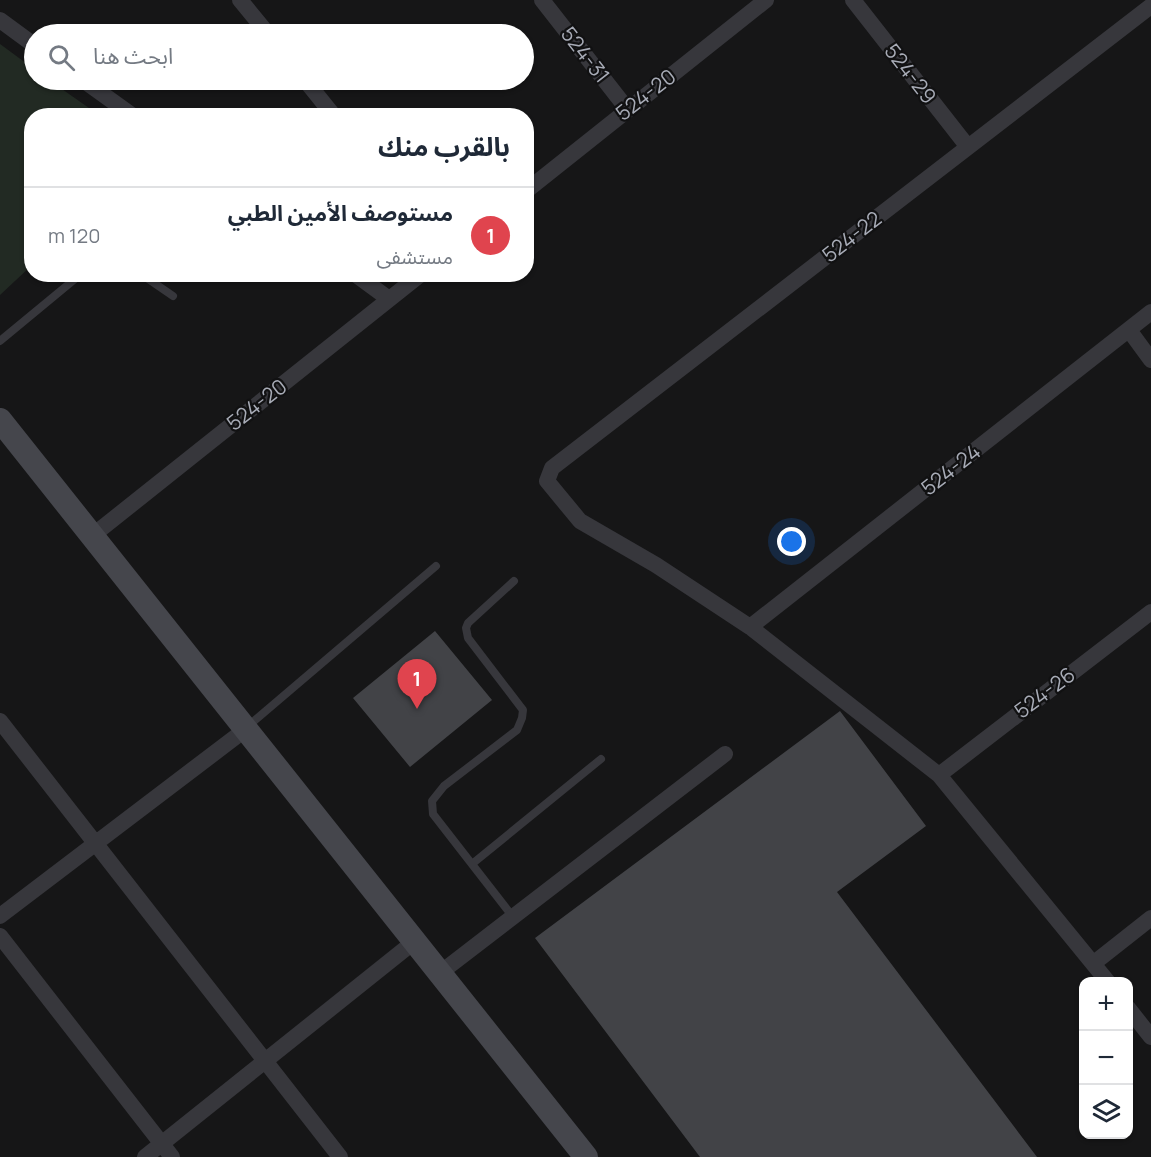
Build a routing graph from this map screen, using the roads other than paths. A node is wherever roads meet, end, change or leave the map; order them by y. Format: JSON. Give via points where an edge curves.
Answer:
{"nodes":[{"id":1,"x":240,"y":0,"type":"edge"},
{"id":2,"x":542,"y":0,"type":"edge"},
{"id":3,"x":766,"y":0,"type":"edge"},
{"id":4,"x":853,"y":0,"type":"edge"},
{"id":5,"x":1151,"y":6,"type":"edge"},
{"id":6,"x":0,"y":20,"type":"edge"},
{"id":7,"x":260,"y":24,"type":"edge"},
{"id":8,"x":24,"y":38,"type":"edge"},
{"id":9,"x":97,"y":90,"type":"edge"},
{"id":10,"x":313,"y":90,"type":"edge"},
{"id":11,"x":122,"y":108,"type":"edge"},
{"id":12,"x":328,"y":108,"type":"edge"},
{"id":13,"x":628,"y":110,"type":"junction"},
{"id":14,"x":968,"y":147,"type":"junction"},
{"id":15,"x":534,"y":184,"type":"edge"},
{"id":16,"x":71,"y":282,"type":"edge"},
{"id":17,"x":153,"y":282,"type":"edge"},
{"id":18,"x":366,"y":282,"type":"edge"},
{"id":19,"x":411,"y":282,"type":"edge"},
{"id":20,"x":173,"y":296,"type":"dead end"},
{"id":21,"x":389,"y":299,"type":"junction"},
{"id":22,"x":1151,"y":312,"type":"edge"},
{"id":23,"x":1128,"y":330,"type":"junction"},
{"id":24,"x":0,"y":342,"type":"edge"},
{"id":25,"x":1151,"y":360,"type":"edge"},
{"id":26,"x":0,"y":420,"type":"edge"},
{"id":27,"x":92,"y":536,"type":"junction"},
{"id":28,"x":436,"y":566,"type":"dead end"},
{"id":29,"x":514,"y":580,"type":"dead end"},
{"id":30,"x":1151,"y":612,"type":"edge"},
{"id":31,"x":750,"y":627,"type":"junction"},
{"id":32,"x":0,"y":721,"type":"edge"},
{"id":33,"x":246,"y":729,"type":"junction"},
{"id":34,"x":725,"y":754,"type":"dead end"},
{"id":35,"x":601,"y":759,"type":"dead end"},
{"id":36,"x":939,"y":775,"type":"junction"},
{"id":37,"x":96,"y":843,"type":"junction"},
{"id":38,"x":472,"y":864,"type":"junction"},
{"id":39,"x":0,"y":916,"type":"edge"},
{"id":40,"x":513,"y":917,"type":"junction"},
{"id":41,"x":1151,"y":918,"type":"edge"},
{"id":42,"x":0,"y":936,"type":"edge"},
{"id":43,"x":415,"y":942,"type":"junction"},
{"id":44,"x":1094,"y":963,"type":"junction"},
{"id":45,"x":440,"y":973,"type":"junction"},
{"id":46,"x":1105,"y":977,"type":"edge"},
{"id":47,"x":1133,"y":1014,"type":"edge"},
{"id":48,"x":1151,"y":1037,"type":"edge"},
{"id":49,"x":265,"y":1061,"type":"junction"},
{"id":50,"x":166,"y":1150,"type":"edge"},
{"id":51,"x":332,"y":1154,"type":"edge"},
{"id":52,"x":145,"y":1157,"type":"edge"},
{"id":53,"x":586,"y":1157,"type":"edge"}],
"edges":[{"from":1,"to":7,"type":"street"},
{"from":2,"to":13,"type":"street","name":"524-31"},
{"from":3,"to":13,"type":"street","name":"524-20"},
{"from":4,"to":14,"type":"street","name":"524-29"},
{"from":5,"to":14,"type":"street","name":"524-22"},
{"from":6,"to":8,"type":"street"},
{"from":9,"to":11,"type":"street"},
{"from":10,"to":12,"type":"street"},
{"from":13,"to":15,"type":"street","name":"524-20"},
{"from":14,"to":31,"type":"street","name":"524-22","via":[[552,468],[547,481],[580,521],[656,564]]},
{"from":16,"to":24,"type":"lane"},
{"from":17,"to":20,"type":"lane"},
{"from":18,"to":21,"type":"street"},
{"from":19,"to":21,"type":"street","name":"524-20"},
{"from":21,"to":27,"type":"street","name":"524-20"},
{"from":22,"to":23,"type":"street","name":"524-24"},
{"from":23,"to":25,"type":"street"},
{"from":23,"to":31,"type":"street","name":"524-24"},
{"from":26,"to":27,"type":"street"},
{"from":27,"to":33,"type":"street"},
{"from":28,"to":33,"type":"lane"},
{"from":29,"to":38,"type":"lane","via":[[466,628],[468,638],[523,710],[522,718],[517,730],[444,786],[432,801],[434,814]]},
{"from":30,"to":36,"type":"street","name":"524-26"},
{"from":31,"to":36,"type":"street"},
{"from":32,"to":37,"type":"street"},
{"from":33,"to":37,"type":"street"},
{"from":33,"to":43,"type":"street"},
{"from":34,"to":40,"type":"street"},
{"from":35,"to":38,"type":"lane"},
{"from":36,"to":44,"type":"street"},
{"from":37,"to":39,"type":"street"},
{"from":37,"to":49,"type":"street"},
{"from":38,"to":40,"type":"lane"},
{"from":40,"to":45,"type":"street"},
{"from":41,"to":44,"type":"street"},
{"from":42,"to":50,"type":"street"},
{"from":43,"to":45,"type":"street"},
{"from":43,"to":49,"type":"street"},
{"from":44,"to":46,"type":"street"},
{"from":45,"to":53,"type":"street"},
{"from":47,"to":48,"type":"street"},
{"from":49,"to":50,"type":"street"},
{"from":49,"to":51,"type":"street"},
{"from":50,"to":52,"type":"street"}]}
